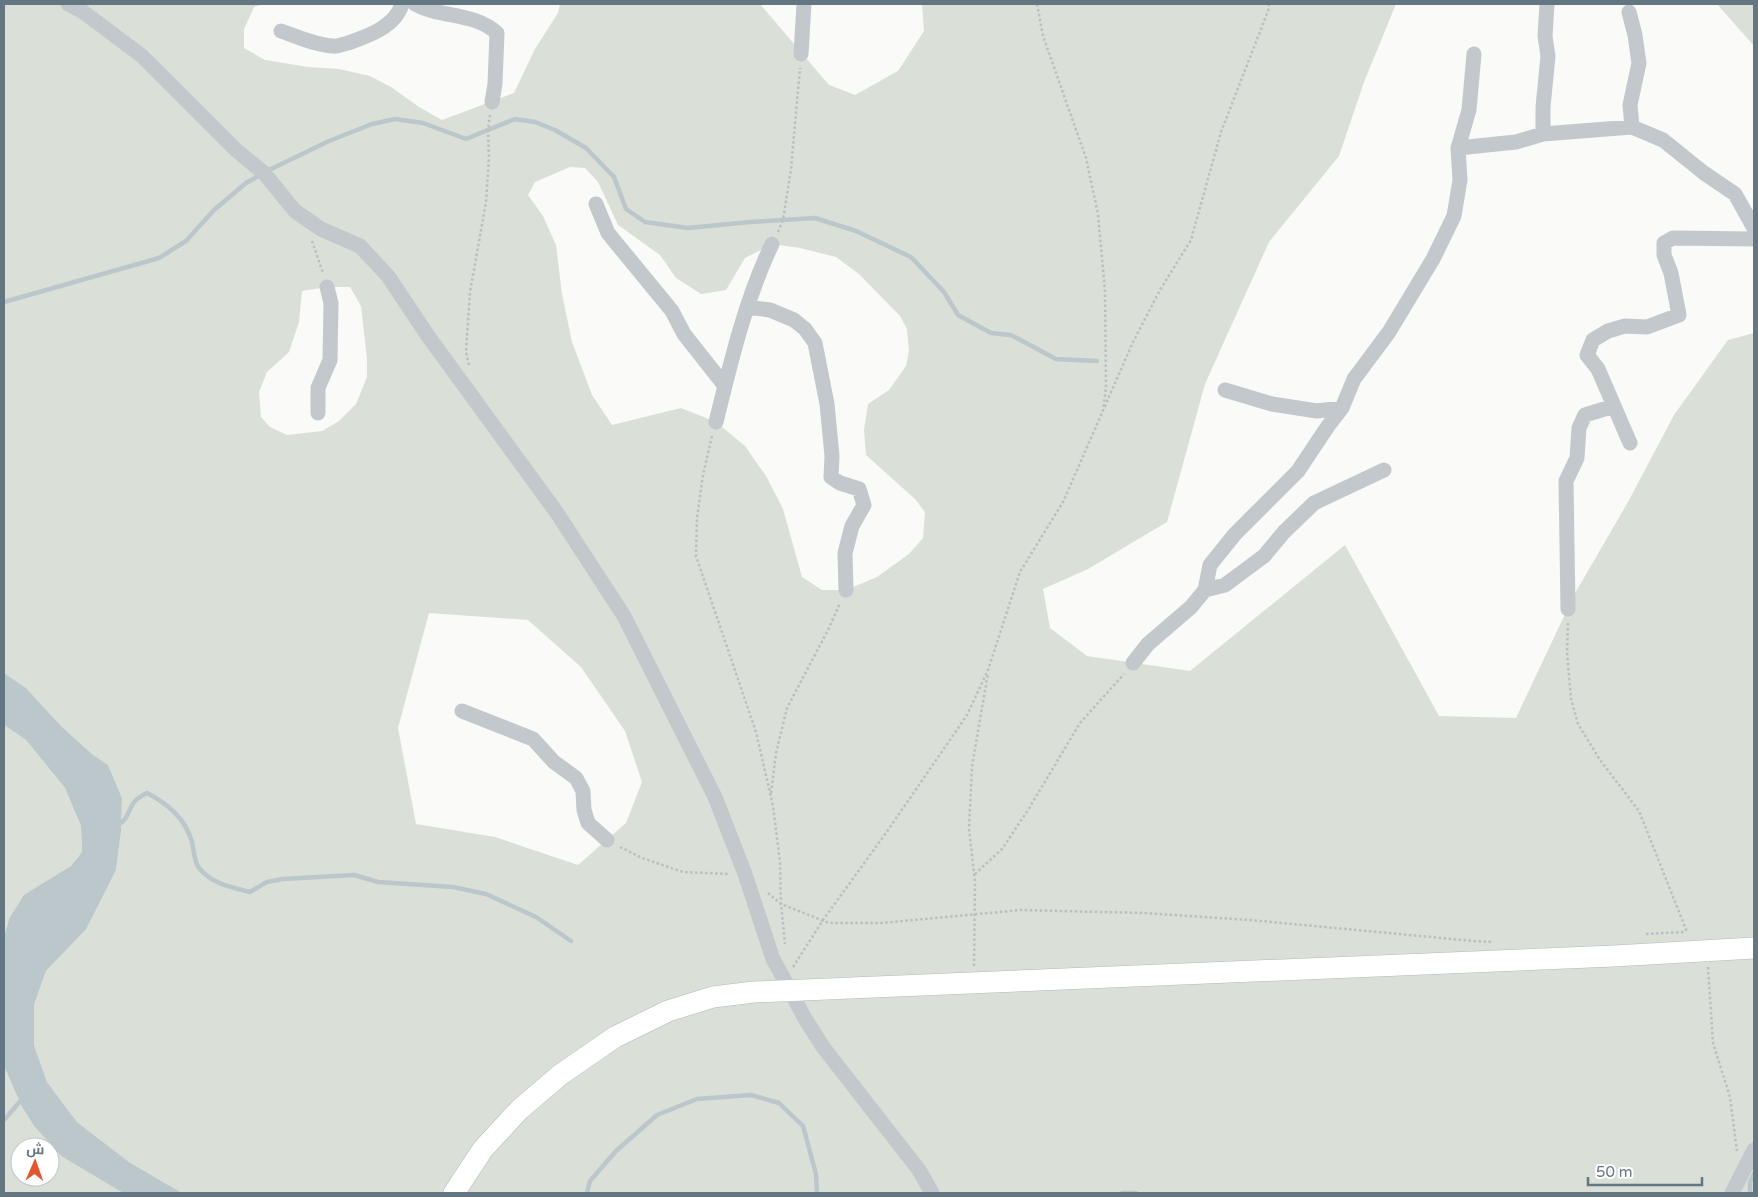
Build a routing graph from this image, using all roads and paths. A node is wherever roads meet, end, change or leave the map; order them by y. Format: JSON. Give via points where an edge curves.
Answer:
{"nodes":[{"id":1,"x":68,"y":4,"type":"edge"},
{"id":2,"x":402,"y":4,"type":"edge"},
{"id":3,"x":415,"y":4,"type":"edge"},
{"id":4,"x":804,"y":4,"type":"edge"},
{"id":5,"x":1037,"y":4,"type":"edge"},
{"id":6,"x":1269,"y":4,"type":"edge"},
{"id":7,"x":1547,"y":4,"type":"edge"},
{"id":8,"x":1629,"y":12,"type":"dead end"},
{"id":9,"x":281,"y":31,"type":"dead end"},
{"id":10,"x":801,"y":54,"type":"joint"},
{"id":11,"x":1474,"y":54,"type":"dead end"},
{"id":12,"x":492,"y":102,"type":"joint"},
{"id":13,"x":1632,"y":127,"type":"junction"},
{"id":14,"x":1543,"y":134,"type":"junction"},
{"id":15,"x":1458,"y":148,"type":"junction"},
{"id":16,"x":596,"y":204,"type":"dead end"},
{"id":17,"x":1754,"y":228,"type":"edge"},
{"id":18,"x":310,"y":236,"type":"dead end"},
{"id":19,"x":1754,"y":239,"type":"edge"},
{"id":20,"x":772,"y":244,"type":"joint"},
{"id":21,"x":327,"y":287,"type":"joint"},
{"id":22,"x":747,"y":306,"type":"junction"},
{"id":23,"x":470,"y":371,"type":"dead end"},
{"id":24,"x":725,"y":386,"type":"junction"},
{"id":25,"x":1225,"y":390,"type":"dead end"},
{"id":26,"x":1614,"y":406,"type":"junction"},
{"id":27,"x":1342,"y":408,"type":"junction"},
{"id":28,"x":318,"y":413,"type":"dead end"},
{"id":29,"x":1102,"y":414,"type":"junction"},
{"id":30,"x":716,"y":422,"type":"joint"},
{"id":31,"x":1630,"y":443,"type":"dead end"},
{"id":32,"x":1384,"y":470,"type":"dead end"},
{"id":33,"x":846,"y":590,"type":"joint"},
{"id":34,"x":1206,"y":590,"type":"junction"},
{"id":35,"x":1568,"y":609,"type":"joint"},
{"id":36,"x":1133,"y":663,"type":"joint"},
{"id":37,"x":988,"y":670,"type":"junction"},
{"id":38,"x":462,"y":711,"type":"dead end"},
{"id":39,"x":771,"y":797,"type":"junction"},
{"id":40,"x":607,"y":840,"type":"joint"},
{"id":41,"x":745,"y":874,"type":"junction"},
{"id":42,"x":975,"y":874,"type":"junction"},
{"id":43,"x":767,"y":892,"type":"dead end"},
{"id":44,"x":781,"y":904,"type":"junction"},
{"id":45,"x":975,"y":915,"type":"junction"},
{"id":46,"x":823,"y":920,"type":"junction"},
{"id":47,"x":1637,"y":935,"type":"dead end"},
{"id":48,"x":1500,"y":942,"type":"dead end"},
{"id":49,"x":1754,"y":948,"type":"edge"},
{"id":50,"x":1705,"y":951,"type":"junction"},
{"id":51,"x":786,"y":952,"type":"dead end"},
{"id":52,"x":974,"y":983,"type":"junction"},
{"id":53,"x":788,"y":986,"type":"junction"},
{"id":54,"x":1754,"y":1150,"type":"edge"},
{"id":55,"x":1740,"y":1179,"type":"junction"},
{"id":56,"x":454,"y":1193,"type":"edge"},
{"id":57,"x":932,"y":1193,"type":"edge"},
{"id":58,"x":1732,"y":1193,"type":"edge"}],
"edges":[{"from":1,"to":41,"type":"street","via":[[142,56],[264,174],[295,211],[321,229],[360,246],[388,276],[557,512],[624,616],[715,797]]},
{"from":2,"to":9,"type":"street","via":[[400,12],[387,25],[365,38],[335,47]]},
{"from":3,"to":12,"type":"street","via":[[489,25],[497,33]]},
{"from":4,"to":10,"type":"street"},
{"from":5,"to":29,"type":"path","via":[[1042,36],[1086,158],[1098,214],[1105,291],[1106,388]]},
{"from":6,"to":29,"type":"path","via":[[1221,132],[1191,240],[1133,342]]},
{"from":7,"to":14,"type":"street","via":[[1545,36],[1548,56]]},
{"from":8,"to":13,"type":"street","via":[[1639,63],[1630,104]]},
{"from":10,"to":20,"type":"path","via":[[786,202],[783,220]]},
{"from":11,"to":15,"type":"street","via":[[1469,110]]},
{"from":12,"to":23,"type":"path","via":[[486,202],[470,292],[466,352]]},
{"from":13,"to":14,"type":"street"},
{"from":13,"to":17,"type":"street","via":[[1663,140],[1735,194]]},
{"from":14,"to":15,"type":"street","via":[[1516,142]]},
{"from":15,"to":27,"type":"street","via":[[1460,180],[1454,216],[1433,259],[1389,332],[1354,379]]},
{"from":16,"to":24,"type":"street","via":[[608,233],[672,311],[684,334]]},
{"from":18,"to":21,"type":"path"},
{"from":19,"to":26,"type":"street","via":[[1673,238],[1664,243],[1679,315],[1648,327],[1625,326],[1608,331],[1593,340],[1587,355],[1598,369]]},
{"from":20,"to":22,"type":"street"},
{"from":21,"to":28,"type":"street","via":[[331,303],[330,360],[318,388]]},
{"from":22,"to":24,"type":"street"},
{"from":22,"to":33,"type":"street","via":[[770,310],[794,320],[815,343],[827,404],[832,477],[840,484],[859,489],[864,505],[852,526],[845,553]]},
{"from":24,"to":30,"type":"street"},
{"from":25,"to":27,"type":"street","via":[[1272,404],[1317,411]]},
{"from":26,"to":31,"type":"street"},
{"from":26,"to":35,"type":"street","via":[[1585,415],[1579,428],[1577,458],[1566,481]]},
{"from":27,"to":34,"type":"street","via":[[1298,471],[1235,534],[1210,565]]},
{"from":29,"to":37,"type":"path","via":[[1063,502],[1020,572]]},
{"from":30,"to":39,"type":"path","via":[[702,475],[696,556],[756,732]]},
{"from":32,"to":34,"type":"street","via":[[1314,503],[1264,556],[1225,585]]},
{"from":33,"to":39,"type":"path","via":[[787,708],[776,753]]},
{"from":34,"to":36,"type":"street","via":[[1148,644]]},
{"from":35,"to":47,"type":"path","via":[[1571,699],[1578,724],[1600,760],[1640,811],[1687,932]]},
{"from":36,"to":42,"type":"path","via":[[1080,723],[1002,849]]},
{"from":37,"to":42,"type":"path","via":[[972,766],[969,829]]},
{"from":37,"to":46,"type":"path","via":[[967,715]]},
{"from":38,"to":40,"type":"street","via":[[533,738],[554,762],[576,778],[583,791],[588,823]]},
{"from":39,"to":44,"type":"path","via":[[780,862]]},
{"from":40,"to":41,"type":"path","via":[[642,858],[684,872]]},
{"from":41,"to":53,"type":"street","via":[[773,959]]},
{"from":42,"to":45,"type":"path"},
{"from":43,"to":44,"type":"path"},
{"from":44,"to":46,"type":"path"},
{"from":44,"to":51,"type":"path"},
{"from":45,"to":46,"type":"path","via":[[881,923],[829,923]]},
{"from":45,"to":48,"type":"path","via":[[1021,910],[1143,913]]},
{"from":45,"to":52,"type":"path"},
{"from":46,"to":53,"type":"path"},
{"from":49,"to":50,"type":"main road"},
{"from":50,"to":52,"type":"main road"},
{"from":50,"to":55,"type":"path","via":[[1713,1043],[1730,1097]]},
{"from":52,"to":53,"type":"main road"},
{"from":53,"to":56,"type":"main road","via":[[713,997],[668,1011],[615,1037],[560,1075],[519,1110],[483,1149]]},
{"from":53,"to":57,"type":"street","via":[[823,1047],[919,1170]]},
{"from":54,"to":55,"type":"street"},
{"from":55,"to":58,"type":"street"}]}
